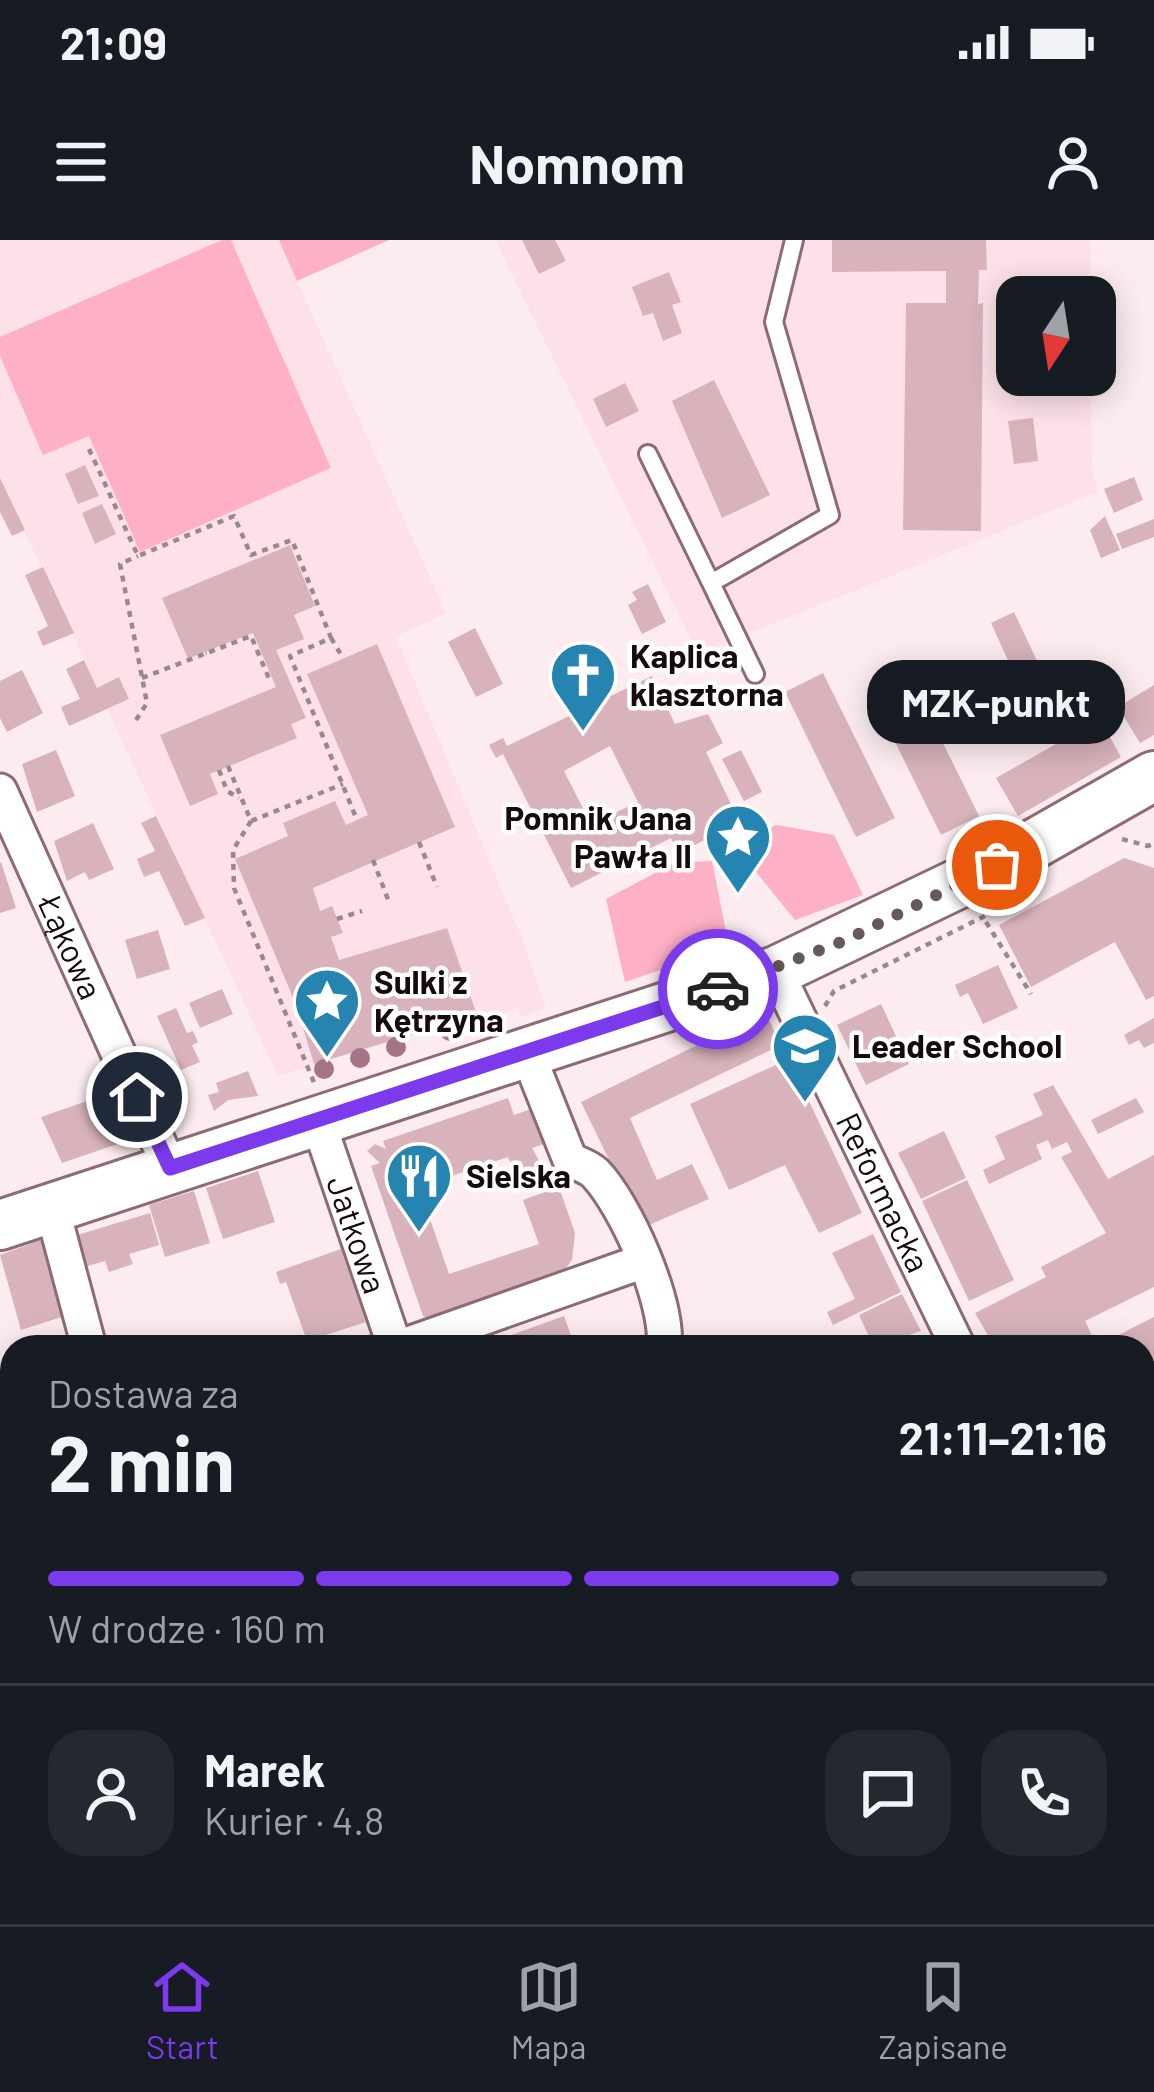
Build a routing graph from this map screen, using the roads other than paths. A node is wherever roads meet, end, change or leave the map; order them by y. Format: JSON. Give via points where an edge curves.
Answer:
{"nodes":[{"id":1,"x":794,"y":240,"type":"edge"},
{"id":2,"x":648,"y":454,"type":"dead end"},
{"id":3,"x":711,"y":584,"type":"junction"},
{"id":4,"x":755,"y":674,"type":"dead end"},
{"id":5,"x":1152,"y":783,"type":"edge"},
{"id":6,"x":0,"y":791,"type":"edge"},
{"id":7,"x":776,"y":971,"type":"junction"},
{"id":8,"x":527,"y":1052,"type":"junction"},
{"id":9,"x":318,"y":1105,"type":"junction"},
{"id":10,"x":170,"y":1168,"type":"junction"},
{"id":11,"x":52,"y":1208,"type":"junction"},
{"id":12,"x":0,"y":1225,"type":"edge"},
{"id":13,"x":644,"y":1261,"type":"junction"},
{"id":14,"x":86,"y":1335,"type":"edge"},
{"id":15,"x":393,"y":1335,"type":"edge"},
{"id":16,"x":431,"y":1335,"type":"edge"},
{"id":17,"x":665,"y":1335,"type":"edge"},
{"id":18,"x":952,"y":1335,"type":"edge"}],
"edges":[{"from":1,"to":3,"type":"lane","via":[[774,322],[830,515]]},
{"from":2,"to":3,"type":"lane"},
{"from":3,"to":4,"type":"lane"},
{"from":5,"to":7,"type":"street"},
{"from":6,"to":10,"type":"street","name":"Łąkowa"},
{"from":7,"to":8,"type":"street"},
{"from":7,"to":18,"type":"street","name":"Reformacka"},
{"from":8,"to":9,"type":"street"},
{"from":8,"to":13,"type":"street","via":[[570,1160],[594,1172]]},
{"from":9,"to":10,"type":"street"},
{"from":9,"to":15,"type":"street","name":"Jatkowa"},
{"from":10,"to":11,"type":"street"},
{"from":11,"to":12,"type":"street"},
{"from":11,"to":14,"type":"street"},
{"from":13,"to":16,"type":"street"},
{"from":13,"to":17,"type":"street"}]}
